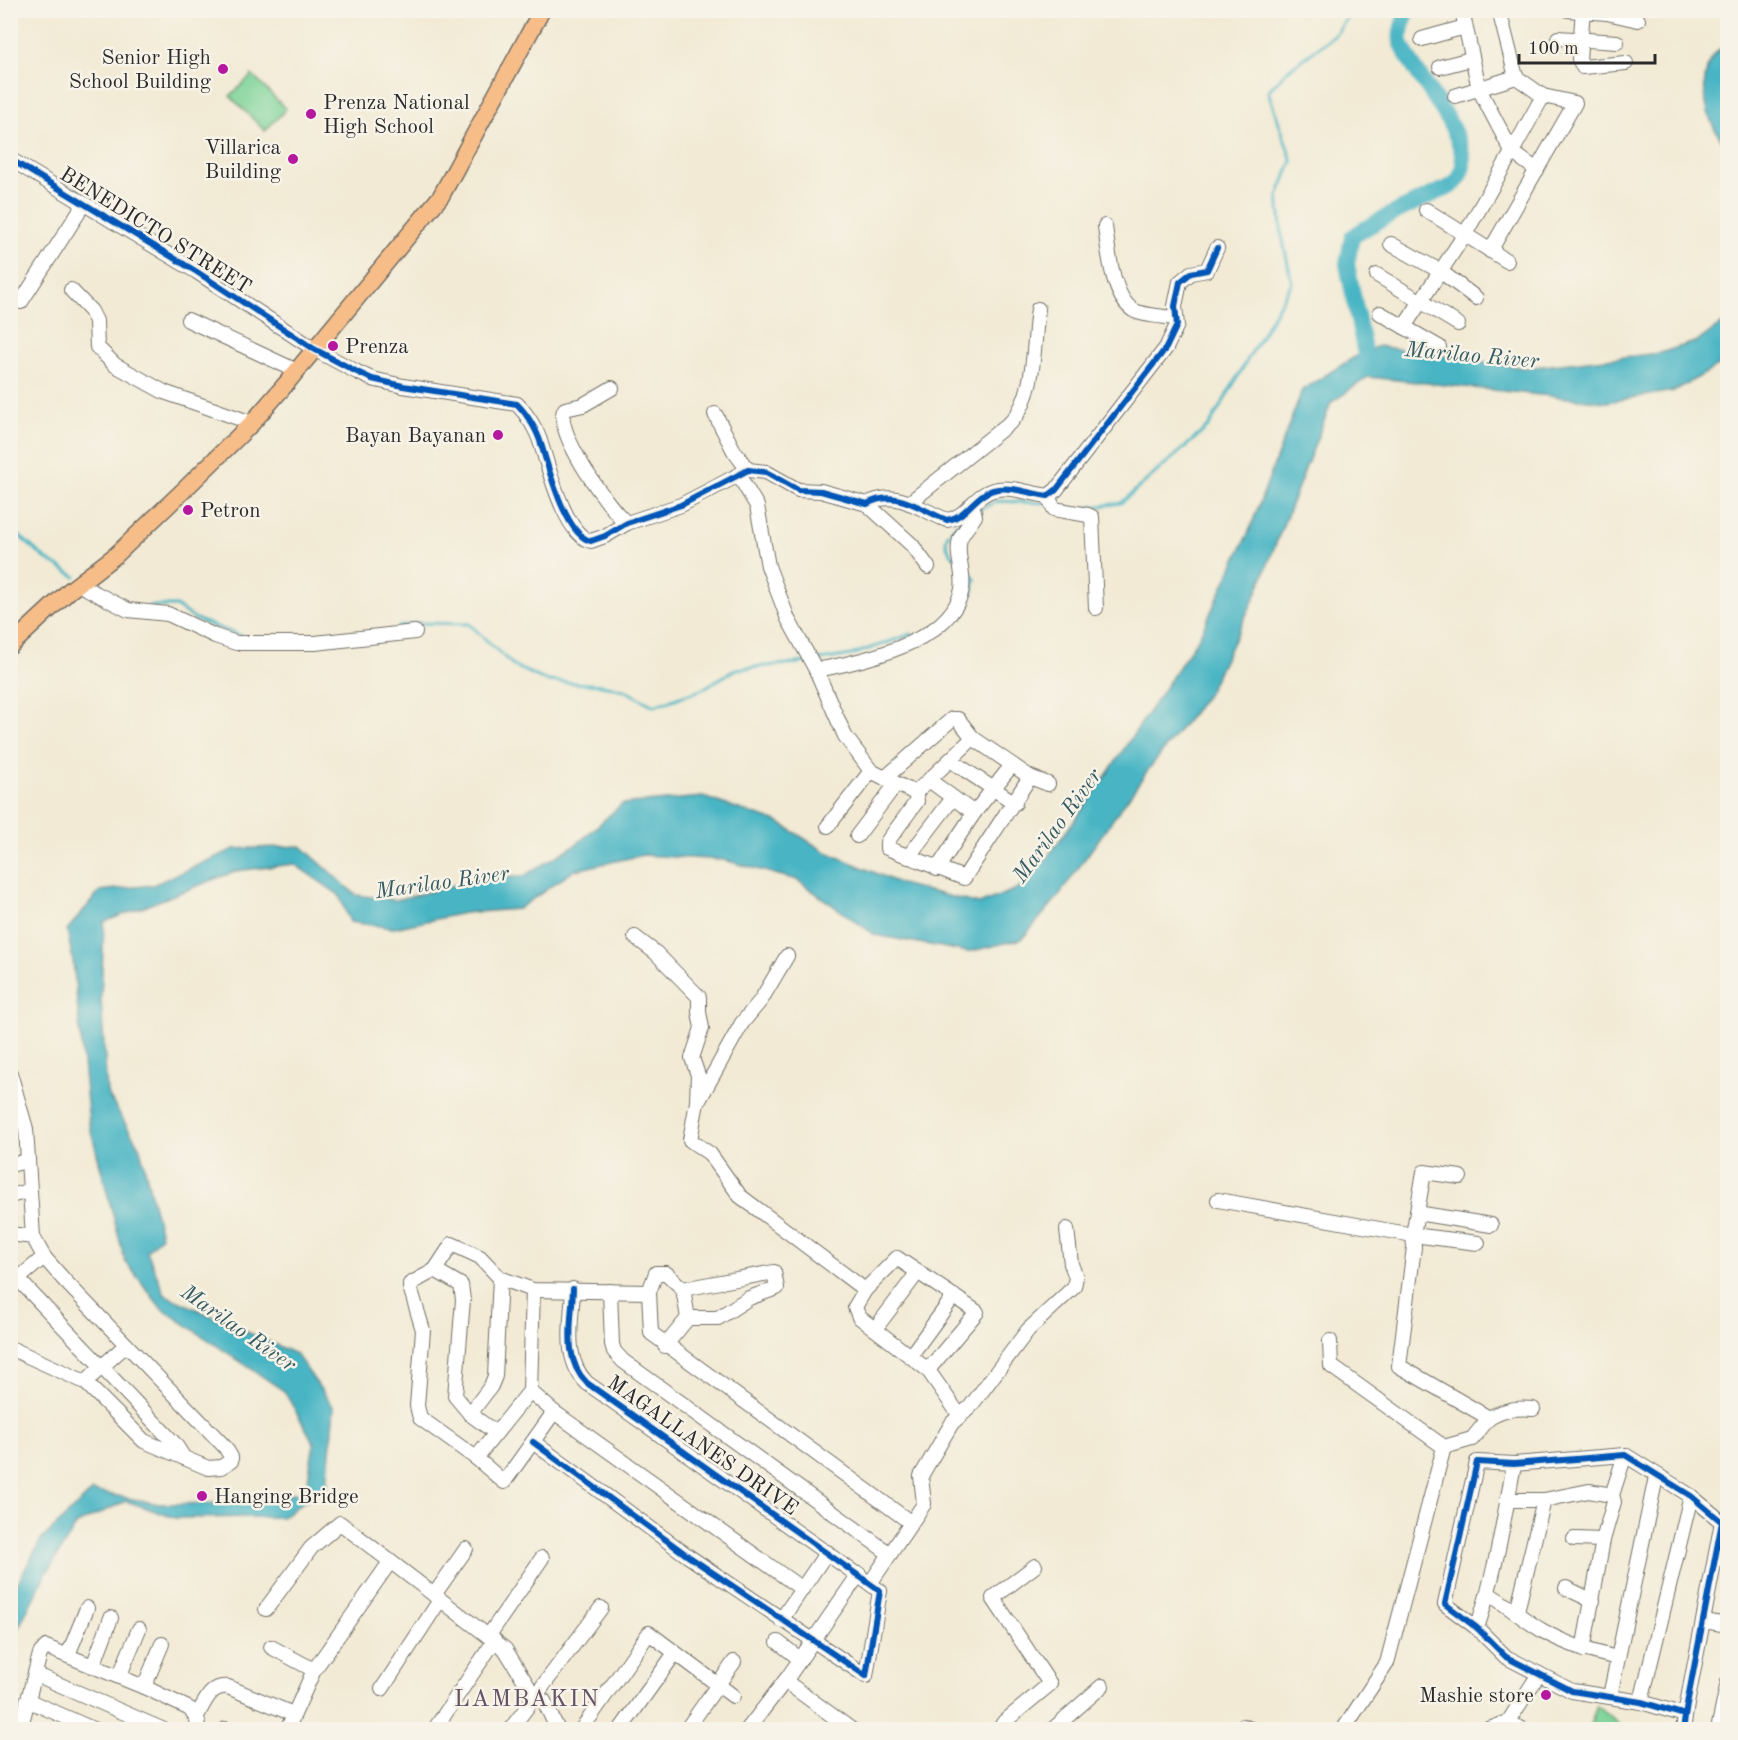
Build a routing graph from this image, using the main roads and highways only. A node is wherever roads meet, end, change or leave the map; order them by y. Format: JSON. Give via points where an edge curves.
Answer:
{"nodes":[{"id":1,"x":542,"y":10,"type":"edge"},
{"id":2,"x":10,"y":646,"type":"edge"}],
"edges":[{"from":1,"to":2,"type":"main road","via":[[441,196],[297,371],[252,423],[116,555]]}]}
